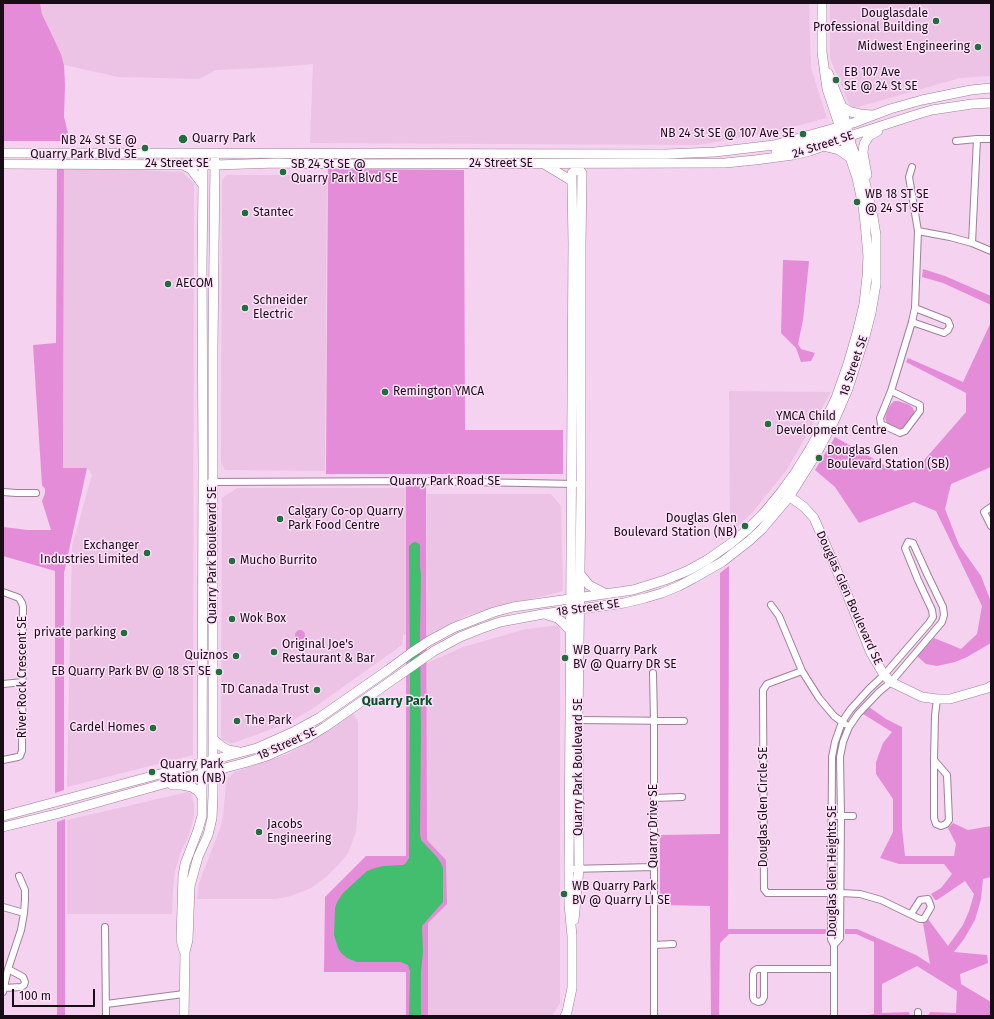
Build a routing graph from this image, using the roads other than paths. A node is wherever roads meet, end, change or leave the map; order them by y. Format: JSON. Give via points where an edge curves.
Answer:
{"nodes":[{"id":1,"x":822,"y":3,"type":"edge"},
{"id":2,"x":824,"y":67,"type":"junction"},
{"id":3,"x":991,"y":88,"type":"edge"},
{"id":4,"x":991,"y":103,"type":"edge"},
{"id":5,"x":842,"y":107,"type":"junction"},
{"id":6,"x":874,"y":115,"type":"junction"},
{"id":7,"x":896,"y":121,"type":"junction"},
{"id":8,"x":844,"y":132,"type":"junction"},
{"id":9,"x":977,"y":139,"type":"junction"},
{"id":10,"x":991,"y":139,"type":"edge"},
{"id":11,"x":956,"y":141,"type":"dead end"},
{"id":12,"x":823,"y":146,"type":"junction"},
{"id":13,"x":3,"y":154,"type":"edge"},
{"id":14,"x":203,"y":154,"type":"junction"},
{"id":15,"x":216,"y":154,"type":"junction"},
{"id":16,"x":849,"y":157,"type":"junction"},
{"id":17,"x":755,"y":160,"type":"junction"},
{"id":18,"x":3,"y":164,"type":"edge"},
{"id":19,"x":181,"y":164,"type":"junction"},
{"id":20,"x":203,"y":164,"type":"junction"},
{"id":21,"x":215,"y":164,"type":"junction"},
{"id":22,"x":542,"y":164,"type":"junction"},
{"id":23,"x":578,"y":166,"type":"junction"},
{"id":24,"x":912,"y":167,"type":"dead end"},
{"id":25,"x":572,"y":180,"type":"junction"},
{"id":26,"x":866,"y":182,"type":"junction"},
{"id":27,"x":204,"y":185,"type":"junction"},
{"id":28,"x":918,"y":231,"type":"junction"},
{"id":29,"x":972,"y":243,"type":"junction"},
{"id":30,"x":991,"y":251,"type":"edge"},
{"id":31,"x":915,"y":308,"type":"junction"},
{"id":32,"x":912,"y":322,"type":"junction"},
{"id":33,"x":577,"y":354,"type":"junction"},
{"id":34,"x":891,"y":391,"type":"junction"},
{"id":35,"x":203,"y":482,"type":"junction"},
{"id":36,"x":213,"y":482,"type":"junction"},
{"id":37,"x":576,"y":484,"type":"junction"},
{"id":38,"x":3,"y":492,"type":"edge"},
{"id":39,"x":36,"y":493,"type":"dead end"},
{"id":40,"x":786,"y":494,"type":"junction"},
{"id":41,"x":991,"y":507,"type":"edge"},
{"id":42,"x":990,"y":523,"type":"edge"},
{"id":43,"x":580,"y":574,"type":"junction"},
{"id":44,"x":928,"y":576,"type":"junction"},
{"id":45,"x":918,"y":580,"type":"junction"},
{"id":46,"x":3,"y":592,"type":"edge"},
{"id":47,"x":606,"y":594,"type":"junction"},
{"id":48,"x":575,"y":598,"type":"junction"},
{"id":49,"x":771,"y":604,"type":"dead end"},
{"id":50,"x":580,"y":609,"type":"junction"},
{"id":51,"x":570,"y":611,"type":"junction"},
{"id":52,"x":543,"y":614,"type":"junction"},
{"id":53,"x":933,"y":617,"type":"junction"},
{"id":54,"x":942,"y":622,"type":"junction"},
{"id":55,"x":570,"y":630,"type":"junction"},
{"id":56,"x":802,"y":671,"type":"junction"},
{"id":57,"x":654,"y":673,"type":"dead end"},
{"id":58,"x":884,"y":675,"type":"junction"},
{"id":59,"x":22,"y":682,"type":"junction"},
{"id":60,"x":891,"y":682,"type":"junction"},
{"id":61,"x":3,"y":684,"type":"edge"},
{"id":62,"x":991,"y":686,"type":"edge"},
{"id":63,"x":937,"y":699,"type":"junction"},
{"id":64,"x":574,"y":720,"type":"junction"},
{"id":65,"x":654,"y":721,"type":"junction"},
{"id":66,"x":684,"y":721,"type":"dead end"},
{"id":67,"x":842,"y":722,"type":"junction"},
{"id":68,"x":849,"y":727,"type":"junction"},
{"id":69,"x":213,"y":739,"type":"junction"},
{"id":70,"x":242,"y":752,"type":"junction"},
{"id":71,"x":3,"y":760,"type":"edge"},
{"id":72,"x":213,"y":760,"type":"junction"},
{"id":73,"x":934,"y":760,"type":"junction"},
{"id":74,"x":203,"y":763,"type":"junction"},
{"id":75,"x":213,"y":771,"type":"junction"},
{"id":76,"x":203,"y":774,"type":"junction"},
{"id":77,"x":163,"y":784,"type":"junction"},
{"id":78,"x":202,"y":797,"type":"junction"},
{"id":79,"x":682,"y":797,"type":"dead end"},
{"id":80,"x":654,"y":798,"type":"junction"},
{"id":81,"x":3,"y":816,"type":"edge"},
{"id":82,"x":832,"y":816,"type":"junction"},
{"id":83,"x":841,"y":816,"type":"junction"},
{"id":84,"x":853,"y":816,"type":"dead end"},
{"id":85,"x":3,"y":827,"type":"edge"},
{"id":86,"x":654,"y":867,"type":"junction"},
{"id":87,"x":569,"y":869,"type":"junction"},
{"id":88,"x":579,"y":869,"type":"junction"},
{"id":89,"x":19,"y":876,"type":"dead end"},
{"id":90,"x":832,"y":893,"type":"junction"},
{"id":91,"x":841,"y":893,"type":"junction"},
{"id":92,"x":3,"y":907,"type":"edge"},
{"id":93,"x":24,"y":913,"type":"junction"},
{"id":94,"x":911,"y":914,"type":"dead end"},
{"id":95,"x":105,"y":927,"type":"dead end"},
{"id":96,"x":572,"y":936,"type":"junction"},
{"id":97,"x":673,"y":944,"type":"dead end"},
{"id":98,"x":654,"y":945,"type":"junction"},
{"id":99,"x":834,"y":945,"type":"junction"},
{"id":100,"x":185,"y":952,"type":"junction"},
{"id":101,"x":8,"y":969,"type":"junction"},
{"id":102,"x":764,"y":969,"type":"junction"},
{"id":103,"x":834,"y":969,"type":"junction"},
{"id":104,"x":4,"y":981,"type":"edge"},
{"id":105,"x":3,"y":990,"type":"edge"},
{"id":106,"x":184,"y":994,"type":"junction"},
{"id":107,"x":106,"y":1004,"type":"junction"},
{"id":108,"x":106,"y":1016,"type":"edge"},
{"id":109,"x":184,"y":1016,"type":"edge"},
{"id":110,"x":565,"y":1016,"type":"edge"},
{"id":111,"x":654,"y":1016,"type":"edge"},
{"id":112,"x":834,"y":1016,"type":"edge"}],
"edges":[{"from":1,"to":2,"type":"main road"},
{"from":2,"to":5,"type":"main road"},
{"from":2,"to":8,"type":"main road","via":[[827,89]]},
{"from":3,"to":6,"type":"main road","name":"24 Street SE","via":[[922,100]]},
{"from":4,"to":7,"type":"main road","name":"24 Street SE","via":[[932,110]]},
{"from":5,"to":6,"type":"main road","via":[[851,112]]},
{"from":5,"to":8,"type":"main road"},
{"from":6,"to":8,"type":"main road","name":"24 Street SE"},
{"from":7,"to":8,"type":"main road","name":"24 Street SE"},
{"from":7,"to":26,"type":"main road","via":[[869,136],[864,144]]},
{"from":8,"to":12,"type":"main road","name":"24 Street SE"},
{"from":8,"to":15,"type":"main road","name":"24 Street SE","via":[[740,150],[666,154]]},
{"from":8,"to":16,"type":"main road","name":"18 Street SE"},
{"from":8,"to":17,"type":"main road"},
{"from":8,"to":26,"type":"main road","name":"18 Street SE"},
{"from":9,"to":10,"type":"street"},
{"from":9,"to":11,"type":"street"},
{"from":9,"to":29,"type":"street"},
{"from":12,"to":16,"type":"main road","via":[[840,150]]},
{"from":12,"to":17,"type":"main road","name":"24 Street SE","via":[[793,155]]},
{"from":13,"to":14,"type":"main road","name":"24 Street SE"},
{"from":14,"to":15,"type":"main road","name":"24 Street SE"},
{"from":14,"to":20,"type":"main road","name":"Quarry Park Boulevard SE"},
{"from":15,"to":21,"type":"main road","name":"Quarry Park Boulevard SE"},
{"from":16,"to":40,"type":"main road","name":"18 Street SE","via":[[863,206],[866,228],[868,256],[864,304],[858,333],[836,398]]},
{"from":17,"to":23,"type":"main road","name":"24 Street SE"},
{"from":18,"to":19,"type":"main road","name":"24 Street SE"},
{"from":19,"to":20,"type":"main road","name":"24 Street SE"},
{"from":19,"to":27,"type":"main road","via":[[191,169]]},
{"from":20,"to":21,"type":"main road","name":"24 Street SE"},
{"from":20,"to":27,"type":"main road","name":"Quarry Park Boulevard SE"},
{"from":21,"to":22,"type":"main road","name":"24 Street SE"},
{"from":21,"to":36,"type":"main road","name":"Quarry Park Boulevard SE"},
{"from":22,"to":23,"type":"main road","name":"24 Street SE"},
{"from":22,"to":25,"type":"main road"},
{"from":23,"to":25,"type":"main road","via":[[572,173]]},
{"from":23,"to":33,"type":"main road","via":[[582,173]]},
{"from":24,"to":28,"type":"street","via":[[909,177]]},
{"from":25,"to":33,"type":"main road"},
{"from":26,"to":40,"type":"main road","name":"18 Street SE","via":[[876,235],[876,284],[866,336],[834,421],[818,451]]},
{"from":27,"to":35,"type":"main road","name":"Quarry Park Boulevard SE"},
{"from":28,"to":29,"type":"street"},
{"from":28,"to":31,"type":"street"},
{"from":29,"to":30,"type":"street"},
{"from":31,"to":32,"type":"street"},
{"from":31,"to":32,"type":"street","via":[[948,320],[950,326],[944,333]]},
{"from":32,"to":34,"type":"street"},
{"from":33,"to":37,"type":"main road"},
{"from":34,"to":34,"type":"street","via":[[920,405],[920,412],[905,431],[900,433],[880,424]]},
{"from":35,"to":36,"type":"street","name":"Quarry Park Road SE"},
{"from":35,"to":74,"type":"main road","name":"Quarry Park Boulevard SE"},
{"from":36,"to":37,"type":"street","name":"Quarry Park Road SE","via":[[422,481]]},
{"from":36,"to":69,"type":"main road","name":"Quarry Park Boulevard SE"},
{"from":37,"to":43,"type":"main road"},
{"from":37,"to":48,"type":"main road"},
{"from":38,"to":39,"type":"street"},
{"from":40,"to":47,"type":"main road","name":"18 Street SE","via":[[748,530],[707,560],[665,580],[633,590]]},
{"from":40,"to":50,"type":"main road","name":"18 Street SE","via":[[762,529],[749,541],[722,562],[680,586],[645,598]]},
{"from":40,"to":58,"type":"main road","name":"Douglas Glen Boulevard SE","via":[[814,518],[871,653]]},
{"from":41,"to":42,"type":"street","via":[[984,512]]},
{"from":43,"to":47,"type":"main road","via":[[589,585]]},
{"from":43,"to":48,"type":"main road"},
{"from":44,"to":45,"type":"street"},
{"from":44,"to":45,"type":"street","via":[[913,543],[908,542],[905,548]]},
{"from":44,"to":54,"type":"street","via":[[943,607]]},
{"from":45,"to":53,"type":"street"},
{"from":46,"to":59,"type":"street","name":"River Rock Crescent SE","via":[[17,597],[22,603]]},
{"from":47,"to":48,"type":"main road","name":"18 Street SE"},
{"from":48,"to":50,"type":"main road","name":"Quarry Park Boulevard SE"},
{"from":48,"to":51,"type":"main road","name":"Quarry Park Boulevard SE"},
{"from":48,"to":70,"type":"main road","name":"18 Street SE","via":[[494,612],[453,628],[411,653],[319,718],[274,741]]},
{"from":49,"to":56,"type":"street","via":[[779,616]]},
{"from":50,"to":51,"type":"main road","name":"18 Street SE"},
{"from":50,"to":64,"type":"main road","name":"Quarry Park Boulevard SE"},
{"from":51,"to":52,"type":"main road","name":"18 Street SE"},
{"from":51,"to":55,"type":"main road","name":"Quarry Park Boulevard SE"},
{"from":52,"to":55,"type":"main road","via":[[557,618]]},
{"from":52,"to":75,"type":"main road","name":"18 Street SE","via":[[500,622],[460,637],[411,666],[307,738],[267,756]]},
{"from":53,"to":54,"type":"street"},
{"from":53,"to":58,"type":"street","name":"Douglas Glen Heights SE"},
{"from":54,"to":60,"type":"street","name":"Douglas Glen Heights SE"},
{"from":55,"to":64,"type":"main road","name":"Quarry Park Boulevard SE"},
{"from":56,"to":67,"type":"street","via":[[819,698]]},
{"from":56,"to":90,"type":"street","name":"Douglas Glen Circle SE","via":[[767,684],[763,690],[764,889],[767,893]]},
{"from":57,"to":65,"type":"street","name":"Quarry Drive SE"},
{"from":58,"to":60,"type":"main road","name":"Douglas Glen Boulevard SE"},
{"from":58,"to":67,"type":"street","name":"Douglas Glen Heights SE","via":[[850,710]]},
{"from":59,"to":61,"type":"street"},
{"from":59,"to":71,"type":"street","name":"River Rock Crescent SE","via":[[22,751],[18,757]]},
{"from":60,"to":63,"type":"main road","name":"Douglas Glen Boulevard SE","via":[[922,697]]},
{"from":60,"to":68,"type":"street","name":"Douglas Glen Heights SE","via":[[858,714]]},
{"from":62,"to":63,"type":"main road","name":"Douglas Glen Boulevard SE","via":[[950,699]]},
{"from":63,"to":73,"type":"street"},
{"from":64,"to":65,"type":"street"},
{"from":64,"to":87,"type":"main road","name":"Quarry Park Boulevard SE"},
{"from":64,"to":88,"type":"main road","name":"Quarry Park Boulevard SE"},
{"from":65,"to":66,"type":"street"},
{"from":65,"to":80,"type":"street","name":"Quarry Drive SE"},
{"from":67,"to":68,"type":"street"},
{"from":67,"to":82,"type":"street","name":"Douglas Glen Heights SE","via":[[832,757]]},
{"from":68,"to":83,"type":"street","name":"Douglas Glen Heights SE","via":[[840,757]]},
{"from":69,"to":70,"type":"main road","via":[[228,750]]},
{"from":69,"to":72,"type":"main road","name":"Quarry Park Boulevard SE"},
{"from":70,"to":72,"type":"main road","name":"18 Street SE"},
{"from":72,"to":74,"type":"main road","name":"18 Street SE"},
{"from":72,"to":75,"type":"main road","name":"Quarry Park Boulevard SE"},
{"from":73,"to":73,"type":"street","via":[[934,818],[936,824],[941,826],[949,820],[947,776]]},
{"from":74,"to":76,"type":"main road","name":"Quarry Park Boulevard SE"},
{"from":74,"to":81,"type":"main road","name":"18 Street SE"},
{"from":75,"to":76,"type":"main road","name":"18 Street SE"},
{"from":75,"to":100,"type":"main road","name":"Quarry Park Boulevard SE","via":[[212,818],[190,886],[188,940]]},
{"from":76,"to":77,"type":"main road","name":"18 Street SE"},
{"from":76,"to":78,"type":"main road","name":"Quarry Park Boulevard SE"},
{"from":77,"to":78,"type":"main road","via":[[192,787]]},
{"from":77,"to":85,"type":"main road","name":"18 Street SE"},
{"from":78,"to":100,"type":"main road","name":"Quarry Park Boulevard SE","via":[[202,816],[182,876],[181,940]]},
{"from":79,"to":80,"type":"street"},
{"from":80,"to":86,"type":"street","name":"Quarry Drive SE"},
{"from":82,"to":83,"type":"street"},
{"from":82,"to":90,"type":"street","name":"Douglas Glen Heights SE"},
{"from":83,"to":84,"type":"street"},
{"from":83,"to":91,"type":"street","name":"Douglas Glen Heights SE"},
{"from":86,"to":88,"type":"street"},
{"from":86,"to":98,"type":"street","name":"Quarry Drive SE"},
{"from":87,"to":88,"type":"street"},
{"from":87,"to":96,"type":"main road","name":"Quarry Park Boulevard SE"},
{"from":88,"to":96,"type":"main road","name":"Quarry Park Boulevard SE"},
{"from":89,"to":93,"type":"street","via":[[25,890]]},
{"from":90,"to":91,"type":"street","name":"Douglas Glen Circle SE"},
{"from":90,"to":99,"type":"street","name":"Douglas Glen Heights SE","via":[[831,939]]},
{"from":91,"to":94,"type":"street","name":"Douglas Glen Circle SE","via":[[860,894],[880,900]]},
{"from":91,"to":99,"type":"street","name":"Douglas Glen Heights SE","via":[[840,938]]},
{"from":92,"to":93,"type":"street"},
{"from":93,"to":101,"type":"street","via":[[18,942]]},
{"from":95,"to":107,"type":"street"},
{"from":96,"to":110,"type":"main road","name":"Quarry Park Boulevard SE","via":[[572,988]]},
{"from":97,"to":98,"type":"street"},
{"from":98,"to":111,"type":"street","name":"Quarry Drive SE"},
{"from":99,"to":103,"type":"street"},
{"from":100,"to":106,"type":"main road","name":"Quarry Park Boulevard SE"},
{"from":101,"to":104,"type":"street"},
{"from":101,"to":105,"type":"street","via":[[24,977],[25,982],[24,986]]},
{"from":102,"to":102,"type":"street","via":[[757,969],[753,975],[753,997],[758,1002],[764,997]]},
{"from":102,"to":103,"type":"street"},
{"from":103,"to":112,"type":"street"},
{"from":104,"to":105,"type":"street"},
{"from":106,"to":107,"type":"street"},
{"from":106,"to":109,"type":"main road","name":"Quarry Park Boulevard SE"},
{"from":107,"to":108,"type":"street"}]}
